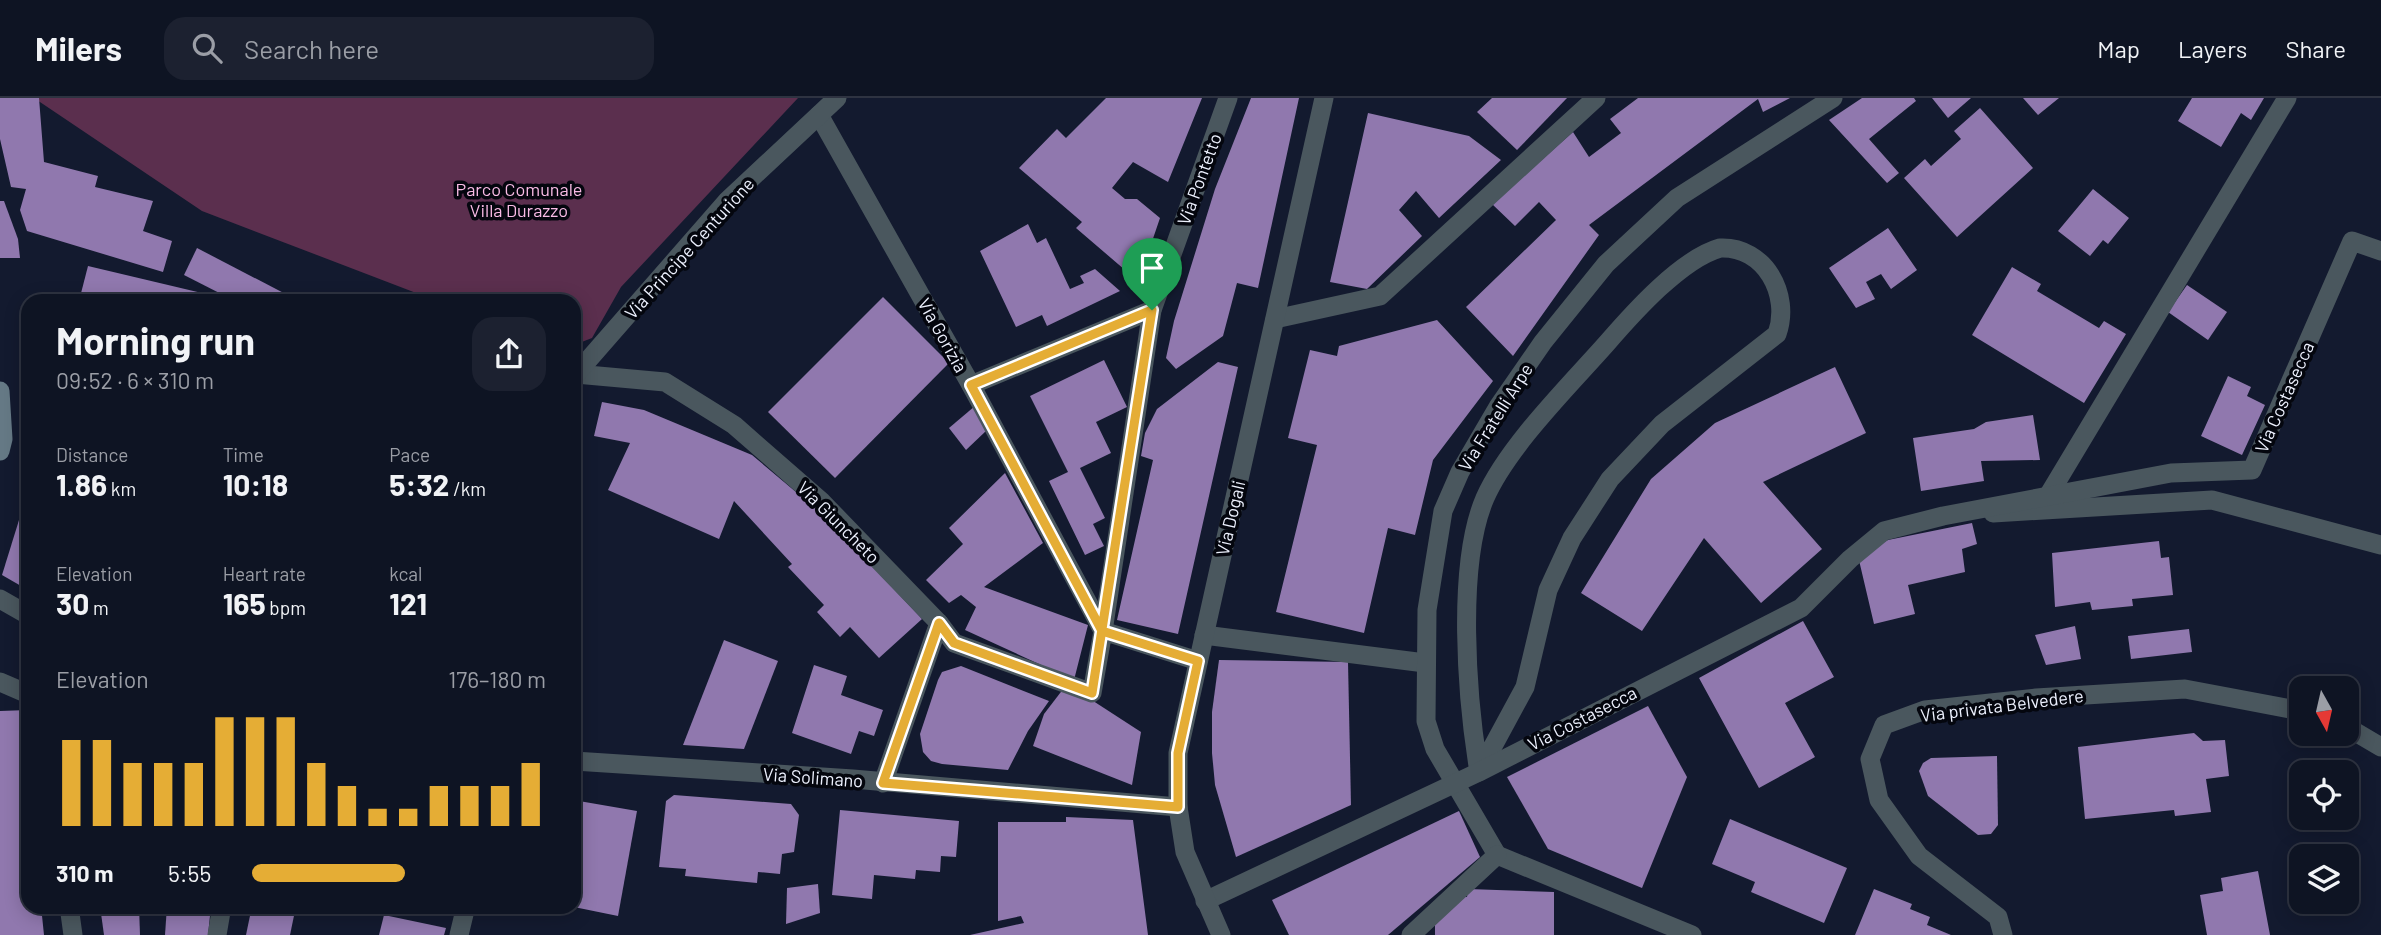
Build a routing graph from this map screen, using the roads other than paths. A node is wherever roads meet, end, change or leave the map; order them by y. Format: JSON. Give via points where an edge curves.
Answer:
{"nodes":[{"id":1,"x":837,"y":98,"type":"edge"},
{"id":2,"x":1228,"y":98,"type":"edge"},
{"id":3,"x":1324,"y":98,"type":"edge"},
{"id":4,"x":1596,"y":98,"type":"edge"},
{"id":5,"x":1833,"y":98,"type":"edge"},
{"id":6,"x":2287,"y":98,"type":"edge"},
{"id":7,"x":819,"y":116,"type":"junction"},
{"id":8,"x":2381,"y":251,"type":"edge"},
{"id":9,"x":1152,"y":310,"type":"junction"},
{"id":10,"x":1275,"y":319,"type":"junction"},
{"id":11,"x":581,"y":372,"type":"edge"},
{"id":12,"x":581,"y":379,"type":"edge"},
{"id":13,"x":971,"y":385,"type":"junction"},
{"id":14,"x":0,"y":391,"type":"edge"},
{"id":15,"x":0,"y":451,"type":"edge"},
{"id":16,"x":2048,"y":496,"type":"junction"},
{"id":17,"x":1943,"y":516,"type":"junction"},
{"id":18,"x":2381,"y":545,"type":"edge"},
{"id":19,"x":0,"y":599,"type":"edge"},
{"id":20,"x":21,"y":611,"type":"edge"},
{"id":21,"x":939,"y":623,"type":"junction"},
{"id":22,"x":1102,"y":631,"type":"junction"},
{"id":23,"x":1204,"y":635,"type":"junction"},
{"id":24,"x":1198,"y":661,"type":"junction"},
{"id":25,"x":1425,"y":663,"type":"junction"},
{"id":26,"x":0,"y":682,"type":"edge"},
{"id":27,"x":21,"y":691,"type":"edge"},
{"id":28,"x":1092,"y":693,"type":"joint"},
{"id":29,"x":2289,"y":709,"type":"edge"},
{"id":30,"x":2359,"y":734,"type":"edge"},
{"id":31,"x":2381,"y":747,"type":"edge"},
{"id":32,"x":581,"y":761,"type":"edge"},
{"id":33,"x":1479,"y":772,"type":"junction"},
{"id":34,"x":883,"y":783,"type":"junction"},
{"id":35,"x":1455,"y":783,"type":"junction"},
{"id":36,"x":1178,"y":807,"type":"junction"},
{"id":37,"x":1497,"y":855,"type":"junction"},
{"id":38,"x":1205,"y":901,"type":"junction"},
{"id":39,"x":70,"y":914,"type":"edge"},
{"id":40,"x":221,"y":914,"type":"edge"},
{"id":41,"x":464,"y":914,"type":"edge"},
{"id":42,"x":73,"y":935,"type":"edge"},
{"id":43,"x":217,"y":935,"type":"edge"},
{"id":44,"x":459,"y":935,"type":"edge"},
{"id":45,"x":1221,"y":935,"type":"edge"},
{"id":46,"x":1411,"y":935,"type":"edge"},
{"id":47,"x":1692,"y":935,"type":"edge"},
{"id":48,"x":2003,"y":935,"type":"edge"}],
"edges":[{"from":1,"to":7,"type":"street","name":"Via Principe Centurione"},
{"from":2,"to":9,"type":"street","name":"Via Pontetto"},
{"from":3,"to":10,"type":"street","name":"Via Dogali"},
{"from":4,"to":10,"type":"street","via":[[1380,296]]},
{"from":5,"to":25,"type":"street","name":"Via Fratelli Arpe","via":[[1677,198],[1606,264],[1543,342],[1485,429],[1443,511],[1427,610]]},
{"from":6,"to":16,"type":"street"},
{"from":7,"to":11,"type":"street","name":"Via Principe Centurione","via":[[727,201]]},
{"from":7,"to":13,"type":"street","name":"Via Gorizia"},
{"from":8,"to":16,"type":"street","name":"Via Costasecca","via":[[2352,241],[2252,470],[2171,473]]},
{"from":9,"to":13,"type":"street"},
{"from":9,"to":22,"type":"street","name":"Via Pontetto"},
{"from":10,"to":23,"type":"street","name":"Via Dogali"},
{"from":12,"to":21,"type":"street","name":"Via Giuncheto","via":[[666,382],[734,425],[822,502]]},
{"from":13,"to":22,"type":"street","name":"Via Gorizia"},
{"from":14,"to":15,"type":"main road"},
{"from":16,"to":17,"type":"street","name":"Via Costasecca"},
{"from":17,"to":18,"type":"street","name":"Via Costasecca","via":[[2212,500]]},
{"from":17,"to":33,"type":"street","name":"Via Costasecca","via":[[1884,531],[1801,608]]},
{"from":19,"to":20,"type":"street"},
{"from":21,"to":28,"type":"street","name":"Via Giuncheto","via":[[954,643]]},
{"from":21,"to":34,"type":"street"},
{"from":22,"to":24,"type":"street"},
{"from":22,"to":28,"type":"street","name":"Via Pontetto"},
{"from":23,"to":24,"type":"street","name":"Via Dogali"},
{"from":23,"to":25,"type":"street"},
{"from":24,"to":36,"type":"street","name":"Via Dogali","via":[[1178,753]]},
{"from":25,"to":35,"type":"street","name":"Via Fratelli Arpe","via":[[1426,721],[1435,749]]},
{"from":26,"to":27,"type":"street"},
{"from":29,"to":48,"type":"street","name":"Via privata Belvedere","via":[[2185,689],[1925,710],[1884,725],[1870,759],[1879,800],[1919,856],[1998,917]]},
{"from":30,"to":31,"type":"street"},
{"from":32,"to":34,"type":"street","name":"Via Solimano"},
{"from":33,"to":33,"type":"street","via":[[1468,707],[1468,594],[1475,533],[1485,497],[1514,450],[1623,325],[1707,252],[1732,247],[1743,252],[1775,280],[1782,302],[1777,334],[1662,424],[1610,479],[1572,538],[1548,590],[1525,687]]},
{"from":33,"to":35,"type":"street","name":"Via Costasecca"},
{"from":34,"to":36,"type":"street","name":"Via Solimano"},
{"from":35,"to":37,"type":"street","name":"Via Fratelli Arpe"},
{"from":35,"to":38,"type":"street","name":"Via Costasecca"},
{"from":36,"to":38,"type":"street","name":"Via Dogali","via":[[1185,852]]},
{"from":37,"to":46,"type":"street"},
{"from":37,"to":47,"type":"street"},
{"from":38,"to":45,"type":"street","name":"Via Dogali"},
{"from":39,"to":42,"type":"street"},
{"from":40,"to":43,"type":"street"},
{"from":41,"to":44,"type":"street"}]}
